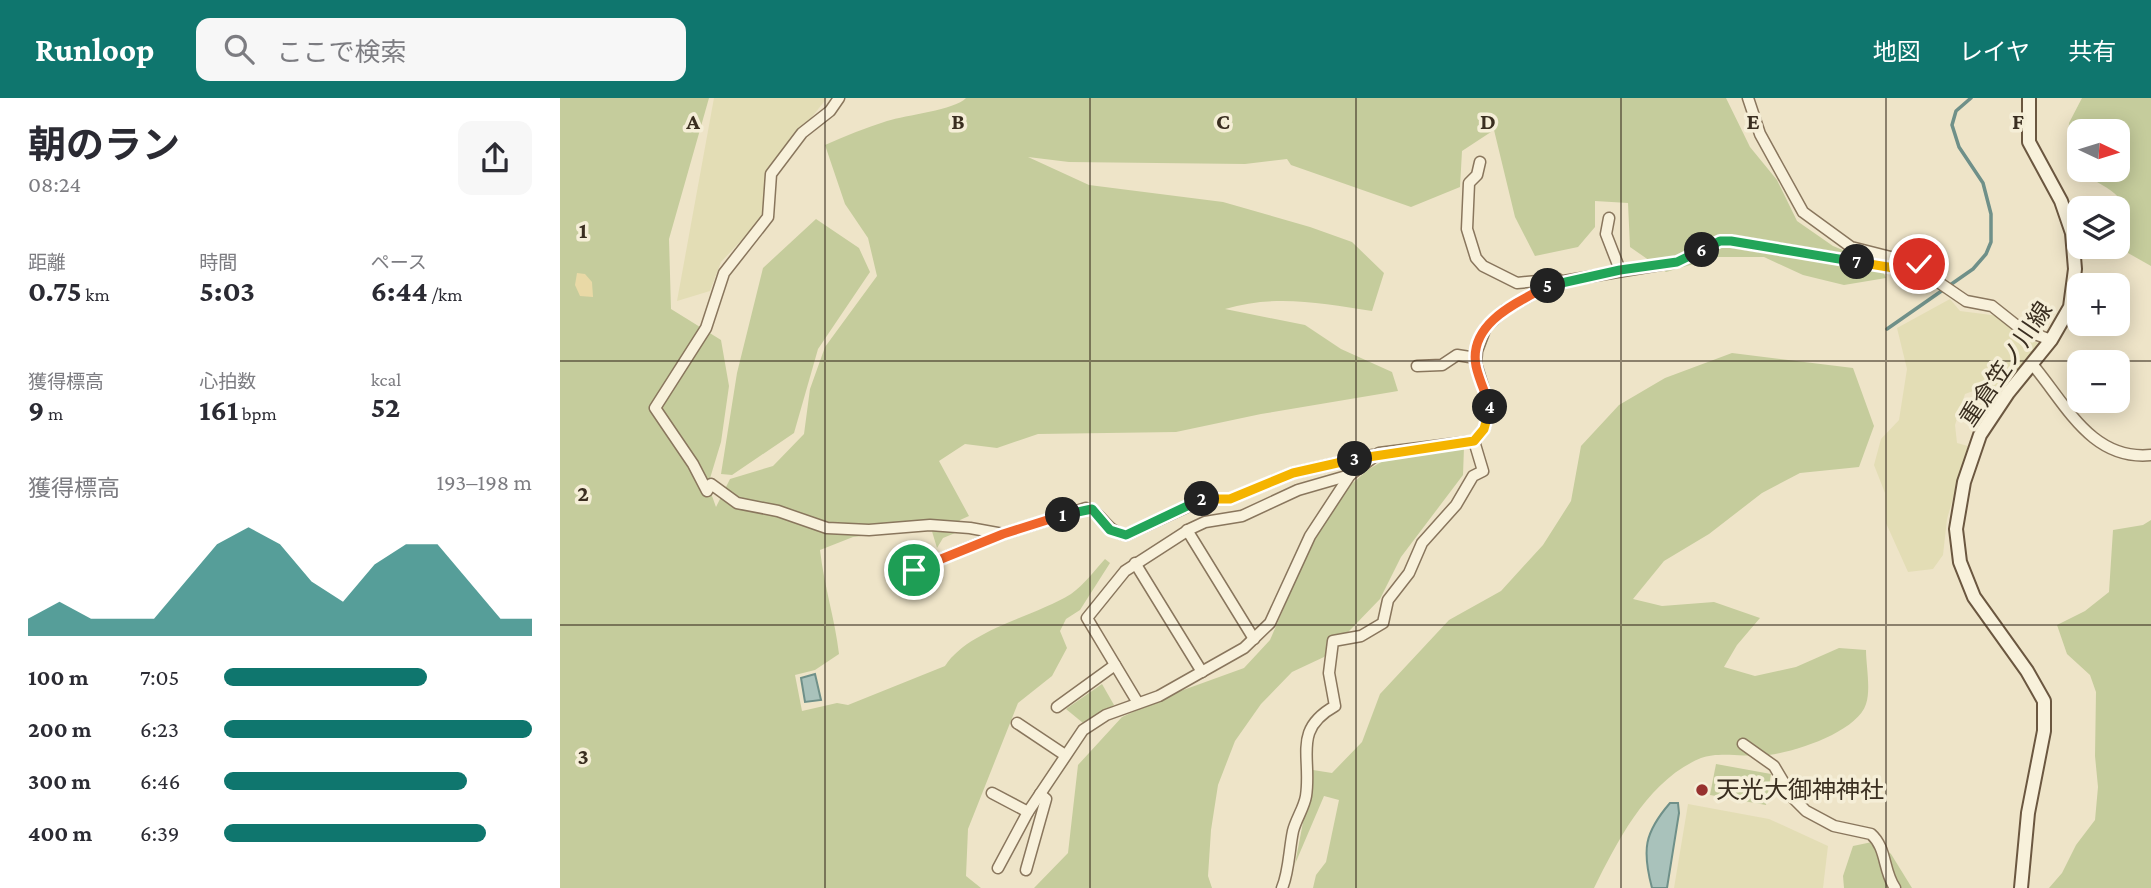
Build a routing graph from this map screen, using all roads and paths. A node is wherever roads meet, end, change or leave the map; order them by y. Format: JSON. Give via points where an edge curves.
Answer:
{"nodes":[{"id":1,"x":839,"y":98,"type":"edge"},
{"id":2,"x":1748,"y":98,"type":"edge"},
{"id":3,"x":2029,"y":98,"type":"edge"},
{"id":4,"x":1480,"y":162,"type":"dead end"},
{"id":5,"x":1609,"y":218,"type":"dead end"},
{"id":6,"x":1620,"y":270,"type":"junction"},
{"id":7,"x":1925,"y":273,"type":"junction"},
{"id":8,"x":1565,"y":280,"type":"junction"},
{"id":9,"x":2051,"y":340,"type":"junction"},
{"id":10,"x":1476,"y":358,"type":"junction"},
{"id":11,"x":2032,"y":364,"type":"junction"},
{"id":12,"x":1417,"y":366,"type":"dead end"},
{"id":13,"x":1474,"y":441,"type":"junction"},
{"id":14,"x":1379,"y":453,"type":"junction"},
{"id":15,"x":2151,"y":455,"type":"edge"},
{"id":16,"x":1350,"y":475,"type":"junction"},
{"id":17,"x":1188,"y":530,"type":"junction"},
{"id":18,"x":1003,"y":534,"type":"junction"},
{"id":19,"x":1135,"y":563,"type":"junction"},
{"id":20,"x":914,"y":570,"type":"dead end"},
{"id":21,"x":1254,"y":639,"type":"junction"},
{"id":22,"x":1115,"y":664,"type":"junction"},
{"id":23,"x":1202,"y":672,"type":"junction"},
{"id":24,"x":1138,"y":703,"type":"junction"},
{"id":25,"x":1057,"y":707,"type":"dead end"},
{"id":26,"x":1017,"y":723,"type":"dead end"},
{"id":27,"x":1743,"y":744,"type":"dead end"},
{"id":28,"x":1065,"y":755,"type":"junction"},
{"id":29,"x":992,"y":793,"type":"dead end"},
{"id":30,"x":1040,"y":794,"type":"junction"},
{"id":31,"x":1028,"y":812,"type":"junction"},
{"id":32,"x":998,"y":868,"type":"dead end"},
{"id":33,"x":1026,"y":870,"type":"dead end"},
{"id":34,"x":1282,"y":888,"type":"edge"},
{"id":35,"x":1895,"y":888,"type":"edge"},
{"id":36,"x":2021,"y":888,"type":"edge"}],
"edges":[{"from":1,"to":18,"type":"street","via":[[802,133],[771,174],[768,217],[724,273],[706,328],[655,408],[707,491],[711,484],[737,503],[827,528],[930,526]]},
{"from":2,"to":7,"type":"street","via":[[1760,134],[1803,212],[1851,247],[1919,264]]},
{"from":3,"to":9,"type":"main road","name":"重倉笠ノ川線","via":[[2029,142],[2062,201],[2073,233],[2070,307]]},
{"from":4,"to":8,"type":"street","via":[[1469,183],[1466,229],[1476,258],[1517,284]]},
{"from":5,"to":6,"type":"street","via":[[1606,234]]},
{"from":6,"to":7,"type":"street","via":[[1677,262],[1720,241],[1731,241]]},
{"from":6,"to":8,"type":"street"},
{"from":7,"to":9,"type":"street","via":[[1975,304],[1992,306],[2021,329]]},
{"from":8,"to":10,"type":"street","via":[[1552,283],[1493,319]]},
{"from":9,"to":11,"type":"main road","name":"重倉笠ノ川線"},
{"from":10,"to":12,"type":"street","via":[[1457,355],[1442,365]]},
{"from":10,"to":13,"type":"street","via":[[1490,409],[1484,429]]},
{"from":11,"to":15,"type":"street","via":[[2089,434],[2122,455]]},
{"from":11,"to":36,"type":"main road","name":"重倉笠ノ川線","via":[[1980,435],[1956,529],[1960,562],[1974,597],[2044,701],[2044,731],[2028,813]]},
{"from":13,"to":14,"type":"street"},
{"from":13,"to":34,"type":"street","via":[[1483,471],[1473,476],[1451,512],[1422,543],[1409,573],[1388,600],[1382,622],[1363,636],[1333,641],[1329,673],[1335,706],[1321,713],[1307,741],[1306,798],[1293,831]]},
{"from":14,"to":16,"type":"street"},
{"from":14,"to":18,"type":"street","via":[[1293,473],[1230,499],[1204,499],[1126,535],[1110,530],[1086,508]]},
{"from":16,"to":17,"type":"street","via":[[1298,489],[1242,516]]},
{"from":16,"to":21,"type":"street","via":[[1310,536],[1270,623]]},
{"from":17,"to":19,"type":"street"},
{"from":17,"to":21,"type":"street"},
{"from":18,"to":20,"type":"street"},
{"from":19,"to":22,"type":"street","via":[[1087,618]]},
{"from":19,"to":23,"type":"street"},
{"from":21,"to":23,"type":"street"},
{"from":22,"to":24,"type":"street"},
{"from":22,"to":25,"type":"street"},
{"from":23,"to":24,"type":"street"},
{"from":24,"to":28,"type":"street","via":[[1083,730]]},
{"from":26,"to":28,"type":"street"},
{"from":27,"to":35,"type":"street","via":[[1774,766],[1793,798],[1820,821],[1877,839]]},
{"from":28,"to":30,"type":"street"},
{"from":29,"to":31,"type":"street"},
{"from":30,"to":31,"type":"street"},
{"from":30,"to":33,"type":"street","via":[[1046,799]]},
{"from":31,"to":32,"type":"street"}]}
